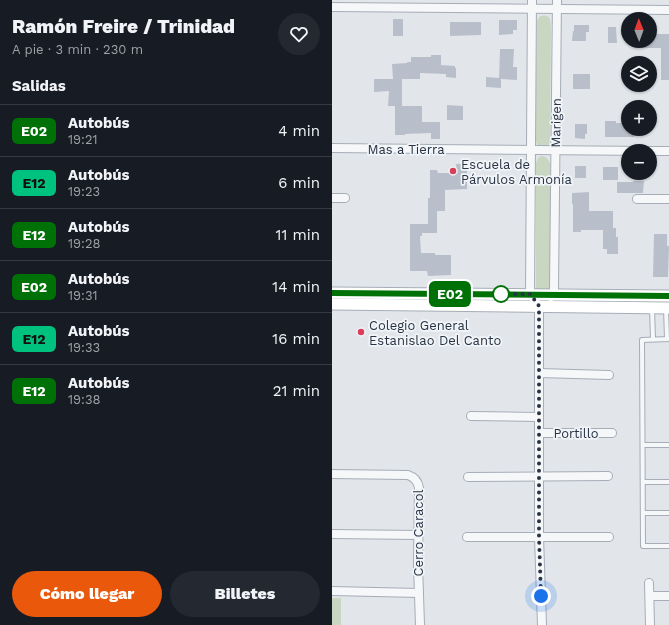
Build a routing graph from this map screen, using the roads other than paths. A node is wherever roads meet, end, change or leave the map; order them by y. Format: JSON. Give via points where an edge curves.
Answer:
{"nodes":[{"id":1,"x":532,"y":0,"type":"edge"},
{"id":2,"x":557,"y":0,"type":"edge"},
{"id":3,"x":332,"y":7,"type":"edge"},
{"id":4,"x":532,"y":9,"type":"junction"},
{"id":5,"x":557,"y":9,"type":"junction"},
{"id":6,"x":669,"y":10,"type":"edge"},
{"id":7,"x":332,"y":148,"type":"edge"},
{"id":8,"x":531,"y":150,"type":"junction"},
{"id":9,"x":556,"y":150,"type":"junction"},
{"id":10,"x":621,"y":151,"type":"edge"},
{"id":11,"x":657,"y":151,"type":"edge"},
{"id":12,"x":669,"y":151,"type":"edge"},
{"id":13,"x":332,"y":198,"type":"edge"},
{"id":14,"x":345,"y":198,"type":"dead end"},
{"id":15,"x":637,"y":198,"type":"dead end"},
{"id":16,"x":669,"y":199,"type":"edge"},
{"id":17,"x":332,"y":293,"type":"edge"},
{"id":18,"x":530,"y":294,"type":"junction"},
{"id":19,"x":554,"y":295,"type":"junction"},
{"id":20,"x":669,"y":296,"type":"edge"},
{"id":21,"x":332,"y":304,"type":"edge"},
{"id":22,"x":539,"y":306,"type":"junction"},
{"id":23,"x":652,"y":307,"type":"junction"},
{"id":24,"x":668,"y":308,"type":"edge"},
{"id":25,"x":668,"y":339,"type":"edge"},
{"id":26,"x":653,"y":340,"type":"junction"},
{"id":27,"x":539,"y":373,"type":"junction"},
{"id":28,"x":610,"y":374,"type":"dead end"},
{"id":29,"x":471,"y":416,"type":"dead end"},
{"id":30,"x":539,"y":417,"type":"junction"},
{"id":31,"x":539,"y":433,"type":"junction"},
{"id":32,"x":612,"y":433,"type":"dead end"},
{"id":33,"x":669,"y":444,"type":"edge"},
{"id":34,"x":643,"y":445,"type":"junction"},
{"id":35,"x":332,"y":474,"type":"edge"},
{"id":36,"x":608,"y":476,"type":"dead end"},
{"id":37,"x":468,"y":477,"type":"dead end"},
{"id":38,"x":539,"y":477,"type":"junction"},
{"id":39,"x":643,"y":482,"type":"junction"},
{"id":40,"x":669,"y":482,"type":"edge"},
{"id":41,"x":643,"y":513,"type":"junction"},
{"id":42,"x":669,"y":513,"type":"edge"},
{"id":43,"x":332,"y":534,"type":"edge"},
{"id":44,"x":418,"y":535,"type":"junction"},
{"id":45,"x":467,"y":537,"type":"dead end"},
{"id":46,"x":539,"y":537,"type":"junction"},
{"id":47,"x":609,"y":537,"type":"dead end"},
{"id":48,"x":669,"y":546,"type":"edge"},
{"id":49,"x":649,"y":583,"type":"dead end"},
{"id":50,"x":332,"y":591,"type":"edge"},
{"id":51,"x":419,"y":593,"type":"junction"},
{"id":52,"x":650,"y":596,"type":"junction"},
{"id":53,"x":669,"y":596,"type":"edge"},
{"id":54,"x":420,"y":625,"type":"edge"},
{"id":55,"x":542,"y":625,"type":"edge"},
{"id":56,"x":650,"y":625,"type":"edge"}],
"edges":[{"from":1,"to":4,"type":"street","name":"Marigen"},
{"from":2,"to":5,"type":"street","name":"Marigen"},
{"from":3,"to":4,"type":"street"},
{"from":4,"to":5,"type":"street"},
{"from":4,"to":8,"type":"street","name":"Marigen"},
{"from":5,"to":6,"type":"street"},
{"from":5,"to":9,"type":"street","name":"Marigen"},
{"from":7,"to":8,"type":"street","name":"Mas a Tierra"},
{"from":8,"to":9,"type":"street","name":"Mas a Tierra"},
{"from":8,"to":18,"type":"street","name":"Marigen"},
{"from":9,"to":10,"type":"street","name":"Mas a Tierra"},
{"from":9,"to":19,"type":"street","name":"Marigen"},
{"from":11,"to":12,"type":"street","name":"Mas a Tierra"},
{"from":13,"to":14,"type":"street"},
{"from":15,"to":16,"type":"street"},
{"from":17,"to":18,"type":"main road"},
{"from":18,"to":19,"type":"main road"},
{"from":18,"to":22,"type":"street"},
{"from":19,"to":20,"type":"main road"},
{"from":19,"to":22,"type":"street"},
{"from":21,"to":22,"type":"main road"},
{"from":22,"to":23,"type":"main road"},
{"from":22,"to":27,"type":"street"},
{"from":23,"to":24,"type":"main road"},
{"from":23,"to":26,"type":"lane"},
{"from":24,"to":25,"type":"lane"},
{"from":25,"to":26,"type":"lane"},
{"from":26,"to":34,"type":"lane","via":[[642,340]]},
{"from":27,"to":28,"type":"street"},
{"from":27,"to":30,"type":"street"},
{"from":29,"to":30,"type":"street"},
{"from":30,"to":31,"type":"street"},
{"from":31,"to":32,"type":"street","name":"Portillo"},
{"from":31,"to":38,"type":"street"},
{"from":33,"to":34,"type":"lane"},
{"from":34,"to":39,"type":"lane"},
{"from":35,"to":44,"type":"street","name":"Cerro Caracol","via":[[412,476],[419,488]]},
{"from":36,"to":38,"type":"street"},
{"from":37,"to":38,"type":"street"},
{"from":38,"to":46,"type":"street"},
{"from":39,"to":40,"type":"lane"},
{"from":39,"to":41,"type":"lane"},
{"from":41,"to":42,"type":"lane"},
{"from":41,"to":48,"type":"lane","via":[[643,546]]},
{"from":43,"to":44,"type":"street"},
{"from":44,"to":51,"type":"street","name":"Cerro Caracol"},
{"from":45,"to":46,"type":"street"},
{"from":46,"to":47,"type":"street"},
{"from":46,"to":55,"type":"street"},
{"from":49,"to":52,"type":"street"},
{"from":50,"to":51,"type":"street"},
{"from":51,"to":54,"type":"street","name":"Cerro Caracol"},
{"from":52,"to":53,"type":"street"},
{"from":52,"to":56,"type":"street"}]}
